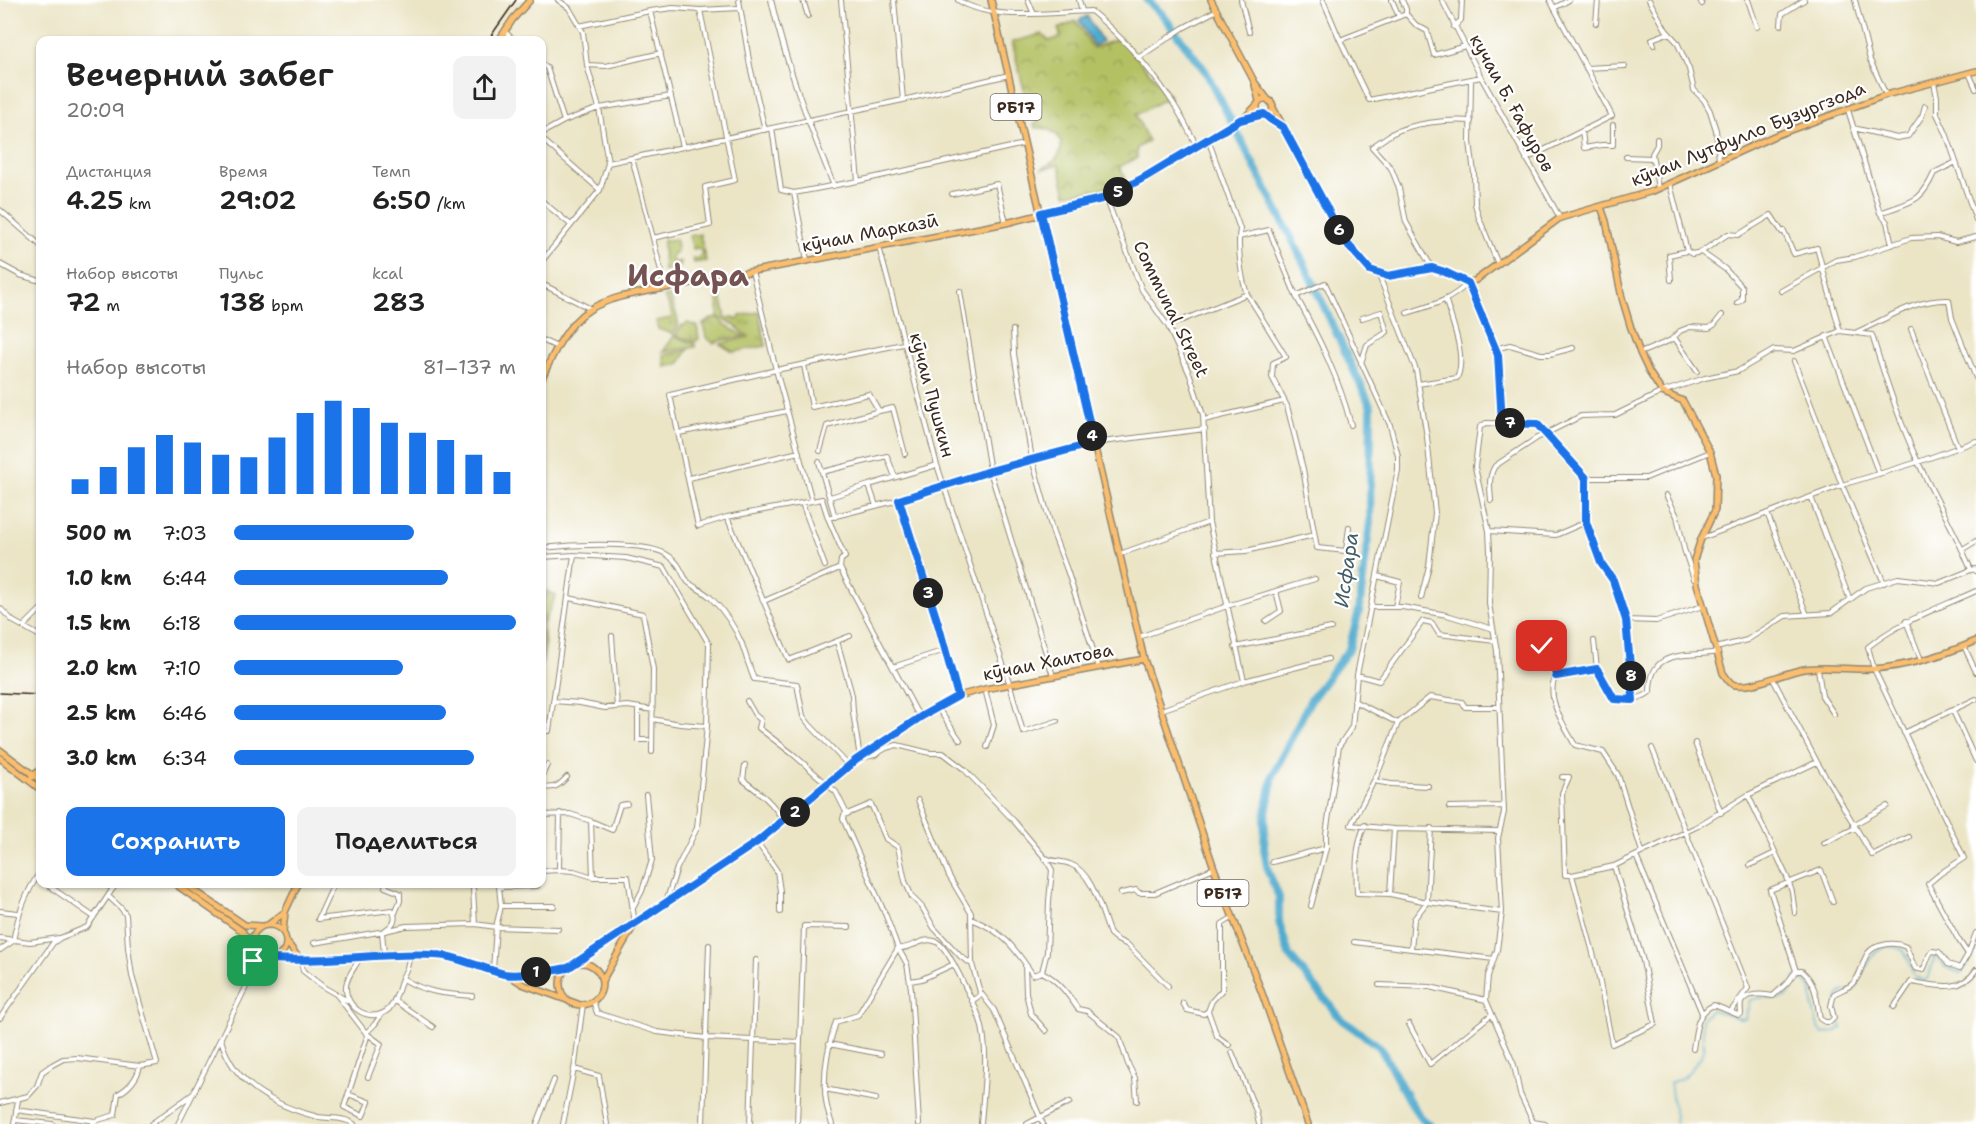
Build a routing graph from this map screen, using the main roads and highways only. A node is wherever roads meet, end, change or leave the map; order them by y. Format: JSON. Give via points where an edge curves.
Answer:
{"nodes":[{"id":1,"x":530,"y":0,"type":"edge"},
{"id":2,"x":991,"y":0,"type":"edge"},
{"id":3,"x":1211,"y":0,"type":"edge"},
{"id":4,"x":502,"y":36,"type":"edge"},
{"id":5,"x":1976,"y":70,"type":"edge"},
{"id":6,"x":1255,"y":83,"type":"junction"},
{"id":7,"x":1258,"y":103,"type":"junction"},
{"id":8,"x":1271,"y":103,"type":"junction"},
{"id":9,"x":1264,"y":114,"type":"junction"},
{"id":10,"x":1242,"y":119,"type":"junction"},
{"id":11,"x":1283,"y":127,"type":"junction"},
{"id":12,"x":1601,"y":207,"type":"junction"},
{"id":13,"x":1041,"y":213,"type":"junction"},
{"id":14,"x":546,"y":370,"type":"edge"},
{"id":15,"x":1976,"y":641,"type":"edge"},
{"id":16,"x":1144,"y":659,"type":"junction"},
{"id":17,"x":1,"y":756,"type":"edge"},
{"id":18,"x":34,"y":776,"type":"joint"},
{"id":19,"x":29,"y":780,"type":"junction"},
{"id":20,"x":36,"y":786,"type":"edge"},
{"id":21,"x":181,"y":888,"type":"edge"},
{"id":22,"x":191,"y":888,"type":"edge"},
{"id":23,"x":296,"y":888,"type":"edge"},
{"id":24,"x":285,"y":912,"type":"junction"},
{"id":25,"x":635,"y":924,"type":"junction"},
{"id":26,"x":265,"y":926,"type":"junction"},
{"id":27,"x":283,"y":932,"type":"junction"},
{"id":28,"x":286,"y":941,"type":"junction"},
{"id":29,"x":253,"y":947,"type":"junction"},
{"id":30,"x":272,"y":959,"type":"junction"},
{"id":31,"x":301,"y":961,"type":"junction"},
{"id":32,"x":577,"y":963,"type":"junction"},
{"id":33,"x":568,"y":968,"type":"junction"},
{"id":34,"x":507,"y":974,"type":"junction"},
{"id":35,"x":602,"y":981,"type":"junction"},
{"id":36,"x":580,"y":1004,"type":"junction"},
{"id":37,"x":1308,"y":1124,"type":"edge"}],
"edges":[{"from":1,"to":4,"type":"main road"},
{"from":2,"to":13,"type":"main road","number":"РБ17"},
{"from":3,"to":6,"type":"main road"},
{"from":5,"to":12,"type":"main road","name":"кӯчаи Лутфулло Бузургзода","via":[[1886,95],[1774,136],[1658,189]]},
{"from":6,"to":7,"type":"main road"},
{"from":6,"to":8,"type":"main road"},
{"from":7,"to":8,"type":"main road","via":[[1265,99]]},
{"from":7,"to":9,"type":"main road"},
{"from":7,"to":10,"type":"main road"},
{"from":8,"to":9,"type":"main road","via":[[1270,112]]},
{"from":8,"to":11,"type":"main road"},
{"from":9,"to":10,"type":"main road"},
{"from":9,"to":11,"type":"main road"},
{"from":10,"to":13,"type":"main road","name":"кӯчаи Марказӣ","via":[[1106,198]]},
{"from":11,"to":12,"type":"main road","name":"кӯчаи Лутфулло Бузургзода","via":[[1344,240],[1370,270],[1388,276],[1432,268],[1468,283],[1560,219]]},
{"from":12,"to":15,"type":"main road","via":[[1640,353],[1662,392],[1683,401],[1710,452],[1716,475],[1715,510],[1694,560],[1697,584],[1723,674],[1738,686],[1805,669],[1874,669],[1934,657]]},
{"from":13,"to":14,"type":"main road","name":"кӯчаи Марказӣ","via":[[608,301],[586,311],[557,347]]},
{"from":13,"to":16,"type":"main road","number":"РБ17"},
{"from":16,"to":25,"type":"main road","name":"кӯчаи Хаитова","via":[[985,689],[937,706],[849,766],[757,842]]},
{"from":16,"to":37,"type":"main road","number":"РБ17","via":[[1214,868]]},
{"from":17,"to":18,"type":"main road"},
{"from":17,"to":19,"type":"main road"},
{"from":18,"to":19,"type":"main road"},
{"from":19,"to":20,"type":"main road"},
{"from":21,"to":29,"type":"main road","via":[[242,931]]},
{"from":22,"to":26,"type":"main road","via":[[245,925]]},
{"from":23,"to":24,"type":"main road"},
{"from":24,"to":26,"type":"main road"},
{"from":24,"to":27,"type":"main road"},
{"from":25,"to":32,"type":"main road","name":"кӯчаи Хаитова"},
{"from":25,"to":35,"type":"main road"},
{"from":26,"to":27,"type":"main road"},
{"from":26,"to":29,"type":"main road","via":[[253,937]]},
{"from":27,"to":28,"type":"main road"},
{"from":28,"to":30,"type":"main road","via":[[282,954]]},
{"from":28,"to":31,"type":"main road"},
{"from":29,"to":30,"type":"main road","via":[[260,956]]},
{"from":30,"to":31,"type":"main road"},
{"from":31,"to":34,"type":"main road","via":[[384,954],[437,955]]},
{"from":32,"to":33,"type":"main road","name":"кӯчаи Хаитова"},
{"from":32,"to":35,"type":"main road","via":[[590,965]]},
{"from":33,"to":34,"type":"main road"},
{"from":33,"to":36,"type":"main road","via":[[561,979],[562,992],[571,1002]]},
{"from":34,"to":36,"type":"main road","via":[[522,984]]},
{"from":35,"to":36,"type":"main road","via":[[593,1001]]}]}
